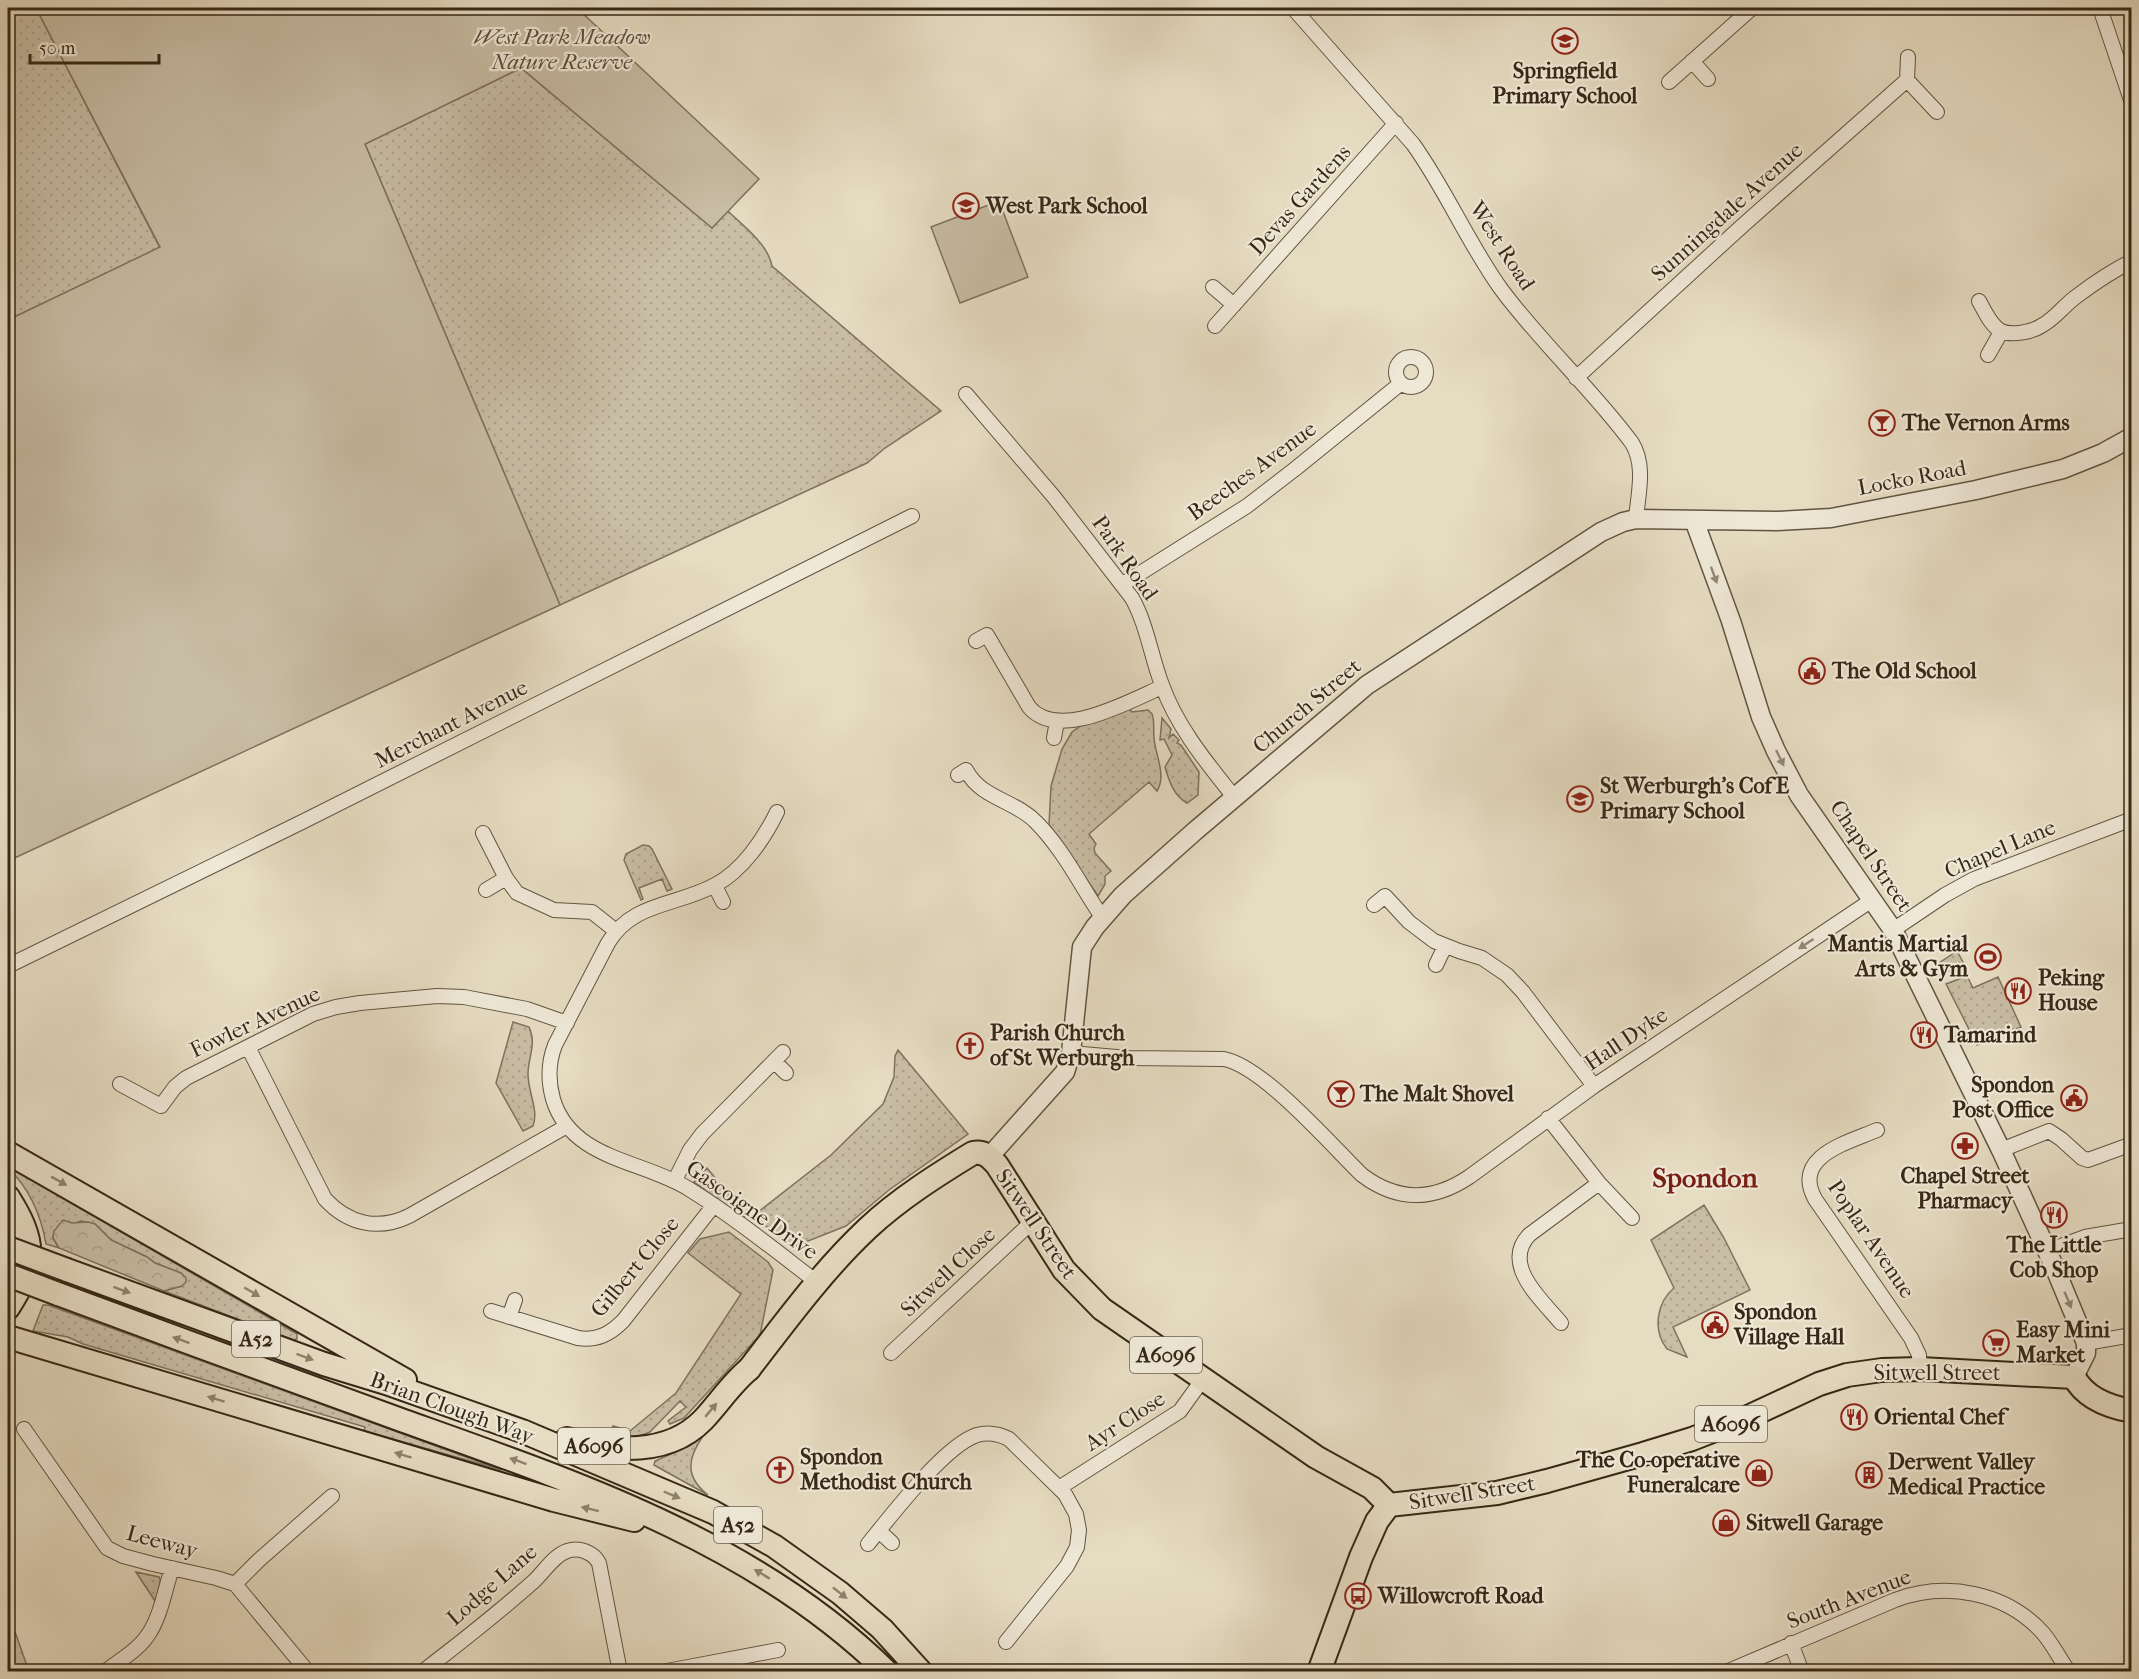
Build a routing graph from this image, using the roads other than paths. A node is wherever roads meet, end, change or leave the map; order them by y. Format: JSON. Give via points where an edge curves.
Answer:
{"nodes":[{"id":1,"x":1293,"y":8,"type":"edge"},
{"id":2,"x":1752,"y":8,"type":"edge"},
{"id":3,"x":2100,"y":8,"type":"edge"},
{"id":4,"x":1908,"y":57,"type":"dead end"},
{"id":5,"x":1692,"y":61,"type":"junction"},
{"id":6,"x":1708,"y":79,"type":"dead end"},
{"id":7,"x":1907,"y":80,"type":"junction"},
{"id":8,"x":1669,"y":82,"type":"dead end"},
{"id":9,"x":2132,"y":103,"type":"edge"},
{"id":10,"x":1937,"y":112,"type":"dead end"},
{"id":11,"x":1396,"y":123,"type":"junction"},
{"id":12,"x":2132,"y":261,"type":"edge"},
{"id":13,"x":1214,"y":287,"type":"dead end"},
{"id":14,"x":1979,"y":301,"type":"dead end"},
{"id":15,"x":1234,"y":305,"type":"junction"},
{"id":16,"x":1215,"y":326,"type":"dead end"},
{"id":17,"x":2001,"y":332,"type":"junction"},
{"id":18,"x":1988,"y":355,"type":"dead end"},
{"id":19,"x":1576,"y":378,"type":"junction"},
{"id":20,"x":1400,"y":384,"type":"dead end"},
{"id":21,"x":966,"y":394,"type":"dead end"},
{"id":22,"x":2132,"y":437,"type":"edge"},
{"id":23,"x":912,"y":516,"type":"dead end"},
{"id":24,"x":1636,"y":519,"type":"junction"},
{"id":25,"x":1694,"y":520,"type":"junction"},
{"id":26,"x":1123,"y":584,"type":"junction"},
{"id":27,"x":976,"y":641,"type":"dead end"},
{"id":28,"x":1162,"y":687,"type":"junction"},
{"id":29,"x":1057,"y":721,"type":"junction"},
{"id":30,"x":1054,"y":738,"type":"dead end"},
{"id":31,"x":958,"y":775,"type":"dead end"},
{"id":32,"x":1234,"y":797,"type":"junction"},
{"id":33,"x":777,"y":812,"type":"dead end"},
{"id":34,"x":2132,"y":819,"type":"edge"},
{"id":35,"x":483,"y":833,"type":"dead end"},
{"id":36,"x":506,"y":878,"type":"junction"},
{"id":37,"x":715,"y":886,"type":"junction"},
{"id":38,"x":486,"y":890,"type":"dead end"},
{"id":39,"x":1872,"y":900,"type":"junction"},
{"id":40,"x":723,"y":902,"type":"dead end"},
{"id":41,"x":1374,"y":905,"type":"dead end"},
{"id":42,"x":1102,"y":917,"type":"junction"},
{"id":43,"x":1893,"y":930,"type":"junction"},
{"id":44,"x":616,"y":931,"type":"junction"},
{"id":45,"x":1445,"y":946,"type":"junction"},
{"id":46,"x":1436,"y":965,"type":"dead end"},
{"id":47,"x":8,"y":966,"type":"edge"},
{"id":48,"x":567,"y":1023,"type":"junction"},
{"id":49,"x":248,"y":1047,"type":"junction"},
{"id":50,"x":1071,"y":1053,"type":"junction"},
{"id":51,"x":786,"y":1073,"type":"dead end"},
{"id":52,"x":120,"y":1084,"type":"dead end"},
{"id":53,"x":1594,"y":1086,"type":"junction"},
{"id":54,"x":1548,"y":1118,"type":"junction"},
{"id":55,"x":567,"y":1126,"type":"junction"},
{"id":56,"x":1877,"y":1130,"type":"dead end"},
{"id":57,"x":2132,"y":1144,"type":"edge"},
{"id":58,"x":2001,"y":1150,"type":"junction"},
{"id":59,"x":8,"y":1153,"type":"edge"},
{"id":60,"x":989,"y":1157,"type":"junction"},
{"id":61,"x":675,"y":1180,"type":"junction"},
{"id":62,"x":1599,"y":1183,"type":"junction"},
{"id":63,"x":8,"y":1197,"type":"edge"},
{"id":64,"x":714,"y":1205,"type":"junction"},
{"id":65,"x":1632,"y":1218,"type":"dead end"},
{"id":66,"x":1033,"y":1221,"type":"junction"},
{"id":67,"x":2132,"y":1229,"type":"edge"},
{"id":68,"x":8,"y":1248,"type":"edge"},
{"id":69,"x":2047,"y":1251,"type":"junction"},
{"id":70,"x":8,"y":1275,"type":"edge"},
{"id":71,"x":818,"y":1283,"type":"junction"},
{"id":72,"x":515,"y":1300,"type":"dead end"},
{"id":73,"x":8,"y":1308,"type":"edge"},
{"id":74,"x":491,"y":1311,"type":"dead end"},
{"id":75,"x":509,"y":1317,"type":"junction"},
{"id":76,"x":1561,"y":1323,"type":"dead end"},
{"id":77,"x":2132,"y":1335,"type":"edge"},
{"id":78,"x":8,"y":1337,"type":"edge"},
{"id":79,"x":2086,"y":1343,"type":"junction"},
{"id":80,"x":891,"y":1353,"type":"dead end"},
{"id":81,"x":1920,"y":1369,"type":"junction"},
{"id":82,"x":2074,"y":1377,"type":"junction"},
{"id":83,"x":1203,"y":1379,"type":"junction"},
{"id":84,"x":446,"y":1404,"type":"junction"},
{"id":85,"x":2132,"y":1411,"type":"edge"},
{"id":86,"x":24,"y":1429,"type":"dead end"},
{"id":87,"x":522,"y":1431,"type":"junction"},
{"id":88,"x":1059,"y":1488,"type":"junction"},
{"id":89,"x":332,"y":1496,"type":"dead end"},
{"id":90,"x":1389,"y":1505,"type":"junction"},
{"id":91,"x":668,"y":1525,"type":"junction"},
{"id":92,"x":879,"y":1531,"type":"junction"},
{"id":93,"x":1079,"y":1540,"type":"junction"},
{"id":94,"x":892,"y":1543,"type":"dead end"},
{"id":95,"x":1093,"y":1543,"type":"dead end"},
{"id":96,"x":868,"y":1544,"type":"dead end"},
{"id":97,"x":172,"y":1568,"type":"junction"},
{"id":98,"x":235,"y":1584,"type":"junction"},
{"id":99,"x":1006,"y":1642,"type":"dead end"},
{"id":100,"x":1791,"y":1643,"type":"junction"},
{"id":101,"x":778,"y":1650,"type":"dead end"},
{"id":102,"x":105,"y":1671,"type":"edge"},
{"id":103,"x":308,"y":1671,"type":"edge"},
{"id":104,"x":422,"y":1671,"type":"edge"},
{"id":105,"x":620,"y":1671,"type":"edge"},
{"id":106,"x":662,"y":1671,"type":"edge"},
{"id":107,"x":887,"y":1671,"type":"edge"},
{"id":108,"x":921,"y":1671,"type":"edge"},
{"id":109,"x":1319,"y":1671,"type":"edge"},
{"id":110,"x":1726,"y":1671,"type":"edge"},
{"id":111,"x":1802,"y":1671,"type":"edge"},
{"id":112,"x":2069,"y":1671,"type":"edge"}],
"edges":[{"from":1,"to":11,"type":"street","name":"West Road"},
{"from":2,"to":5,"type":"street"},
{"from":3,"to":9,"type":"street"},
{"from":4,"to":7,"type":"street"},
{"from":5,"to":6,"type":"street"},
{"from":5,"to":8,"type":"street"},
{"from":7,"to":10,"type":"street"},
{"from":7,"to":19,"type":"street","name":"Sunningdale Avenue"},
{"from":11,"to":15,"type":"street","name":"Devas Gardens"},
{"from":11,"to":19,"type":"street","name":"West Road","via":[[1427,163],[1481,260]]},
{"from":12,"to":17,"type":"street","via":[[2075,297],[2041,327],[2019,333]]},
{"from":13,"to":15,"type":"street"},
{"from":14,"to":17,"type":"street"},
{"from":15,"to":16,"type":"street","name":"Devas Gardens"},
{"from":17,"to":18,"type":"street"},
{"from":19,"to":24,"type":"street","name":"West Road","via":[[1636,449],[1640,470]]},
{"from":20,"to":26,"type":"street","name":"Beeches Avenue","via":[[1246,506]]},
{"from":21,"to":26,"type":"street","name":"Park Road"},
{"from":22,"to":25,"type":"street","name":"Locko Road","via":[[2063,469],[1856,514],[1787,521]]},
{"from":23,"to":47,"type":"street","name":"Merchant Avenue"},
{"from":24,"to":25,"type":"street","name":"Church Street"},
{"from":24,"to":32,"type":"street","name":"Church Street","via":[[1601,532],[1367,685]]},
{"from":25,"to":39,"type":"street","name":"Chapel Street","one_way":true,"via":[[1776,751],[1799,795]]},
{"from":26,"to":28,"type":"street","name":"Park Road","via":[[1141,615]]},
{"from":27,"to":29,"type":"street","via":[[987,635],[1034,712]]},
{"from":28,"to":29,"type":"street","via":[[1093,716]]},
{"from":28,"to":32,"type":"street","name":"Park Road","via":[[1201,754]]},
{"from":29,"to":30,"type":"street"},
{"from":31,"to":42,"type":"street","via":[[966,771],[985,792],[1034,820]]},
{"from":32,"to":42,"type":"street","name":"Church Street"},
{"from":33,"to":37,"type":"street","name":"Gascoigne Drive","via":[[754,849]]},
{"from":34,"to":43,"type":"street","name":"Chapel Lane","via":[[1974,879]]},
{"from":35,"to":36,"type":"street"},
{"from":36,"to":38,"type":"street"},
{"from":36,"to":44,"type":"street","via":[[518,893],[549,909],[592,912]]},
{"from":37,"to":40,"type":"street"},
{"from":37,"to":44,"type":"street","name":"Gascoigne Drive","via":[[640,913]]},
{"from":39,"to":43,"type":"street","name":"Chapel Street"},
{"from":39,"to":53,"type":"street","name":"Hall Dyke","one_way":true},
{"from":41,"to":45,"type":"street","via":[[1384,896],[1417,929]]},
{"from":42,"to":50,"type":"street","name":"Church Street","via":[[1082,947]]},
{"from":43,"to":58,"type":"street","name":"Chapel Street"},
{"from":44,"to":48,"type":"street","name":"Gascoigne Drive"},
{"from":45,"to":46,"type":"street"},
{"from":45,"to":53,"type":"street","via":[[1482,958],[1507,975]]},
{"from":48,"to":49,"type":"street","name":"Fowler Avenue","via":[[464,996],[437,996],[330,1008]]},
{"from":48,"to":55,"type":"street","name":"Gascoigne Drive","via":[[553,1050],[549,1075],[554,1102]]},
{"from":49,"to":52,"type":"street","name":"Fowler Avenue","via":[[179,1082],[161,1106]]},
{"from":49,"to":55,"type":"street","via":[[325,1199],[347,1217],[367,1224],[386,1224],[409,1216]]},
{"from":50,"to":54,"type":"street","name":"Hall Dyke","via":[[1237,1062],[1288,1101],[1362,1175],[1398,1194],[1431,1194],[1451,1188]]},
{"from":50,"to":60,"type":"street","name":"Church Street","via":[[1061,1078]]},
{"from":51,"to":61,"type":"street","via":[[778,1056],[693,1145]]},
{"from":53,"to":54,"type":"street","name":"Hall Dyke"},
{"from":54,"to":62,"type":"street"},
{"from":55,"to":61,"type":"street","name":"Gascoigne Drive","via":[[598,1151]]},
{"from":56,"to":81,"type":"street","name":"Poplar Avenue","via":[[1820,1156],[1811,1169],[1810,1188],[1911,1338]]},
{"from":57,"to":58,"type":"street","via":[[2088,1160],[2045,1131]]},
{"from":58,"to":69,"type":"street","name":"Chapel Street"},
{"from":59,"to":84,"type":"main road","one_way":true},
{"from":60,"to":66,"type":"main road","name":"Sitwell Street","number":"A6096"},
{"from":60,"to":71,"type":"main road","number":"A6096","via":[[973,1153],[905,1199],[857,1239]]},
{"from":61,"to":64,"type":"street","name":"Gascoigne Drive"},
{"from":62,"to":65,"type":"street"},
{"from":62,"to":76,"type":"street","via":[[1529,1235],[1518,1256],[1521,1270],[1535,1292]]},
{"from":63,"to":73,"type":"main road","via":[[29,1239],[29,1268]]},
{"from":64,"to":71,"type":"street","name":"Gascoigne Drive"},
{"from":64,"to":75,"type":"street","name":"Gilbert Close","via":[[623,1321],[607,1335],[578,1338]]},
{"from":66,"to":80,"type":"street","name":"Sitwell Close"},
{"from":66,"to":83,"type":"main road","name":"Sitwell Street","number":"A6096","via":[[1064,1270],[1088,1296]]},
{"from":67,"to":69,"type":"street","via":[[2085,1237]]},
{"from":68,"to":84,"type":"main road","name":"Brian Clough Way","number":"A52","one_way":true,"bridge":true,"via":[[313,1360]]},
{"from":69,"to":79,"type":"street","name":"Chapel Street","one_way":true},
{"from":91,"to":70,"type":"main road","name":"Brian Clough Way","number":"A52","one_way":true,"bridge":true,"via":[[525,1463]]},
{"from":87,"to":71,"type":"main road","number":"A6096","one_way":true,"via":[[618,1449],[667,1443],[693,1429],[750,1369]]},
{"from":72,"to":75,"type":"street"},
{"from":74,"to":75,"type":"street","name":"Gilbert Close"},
{"from":77,"to":79,"type":"street"},
{"from":91,"to":78,"type":"main road","one_way":true,"via":[[554,1500]]},
{"from":79,"to":82,"type":"street","via":[[2086,1353]]},
{"from":81,"to":82,"type":"main road","name":"Sitwell Street","number":"A6096"},
{"from":81,"to":90,"type":"main road","name":"Sitwell Street","number":"A6096","via":[[1872,1371],[1830,1379],[1692,1439],[1547,1481],[1470,1497]]},
{"from":82,"to":85,"type":"main road","via":[[2082,1390],[2099,1401]]},
{"from":83,"to":88,"type":"street","name":"Ayr Close","via":[[1180,1411]]},
{"from":83,"to":90,"type":"main road","name":"Sitwell Street","number":"A6096","via":[[1316,1457],[1372,1488]]},
{"from":84,"to":87,"type":"main road","name":"Brian Clough Way","number":"A52"},
{"from":86,"to":97,"type":"street","name":"Leeway","via":[[107,1548]]},
{"from":87,"to":108,"type":"main road","name":"Brian Clough Way","number":"A52","one_way":true,"via":[[713,1512],[766,1541],[866,1614]]},
{"from":88,"to":92,"type":"street","via":[[1009,1439],[982,1434],[964,1442],[941,1461]]},
{"from":88,"to":93,"type":"street","via":[[1076,1514]]},
{"from":89,"to":98,"type":"street"},
{"from":90,"to":109,"type":"main road","via":[[1361,1557]]},
{"from":107,"to":91,"type":"main road","name":"Brian Clough Way","number":"A52","one_way":true,"via":[[791,1593],[734,1558]]},
{"from":92,"to":94,"type":"street"},
{"from":92,"to":96,"type":"street"},
{"from":93,"to":95,"type":"street"},
{"from":93,"to":99,"type":"street","via":[[1067,1566],[1011,1625]]},
{"from":97,"to":98,"type":"street","name":"Leeway"},
{"from":97,"to":102,"type":"street","via":[[148,1635]]},
{"from":98,"to":103,"type":"street"},
{"from":100,"to":110,"type":"street","name":"South Avenue"},
{"from":100,"to":111,"type":"street"},
{"from":100,"to":112,"type":"street","name":"South Avenue","via":[[1903,1597],[1926,1592],[1966,1592],[2003,1604],[2036,1627]]},
{"from":101,"to":106,"type":"street"},
{"from":104,"to":105,"type":"street","name":"Lodge Lane","via":[[524,1590],[561,1554],[578,1550],[595,1557],[601,1569]]}]}
